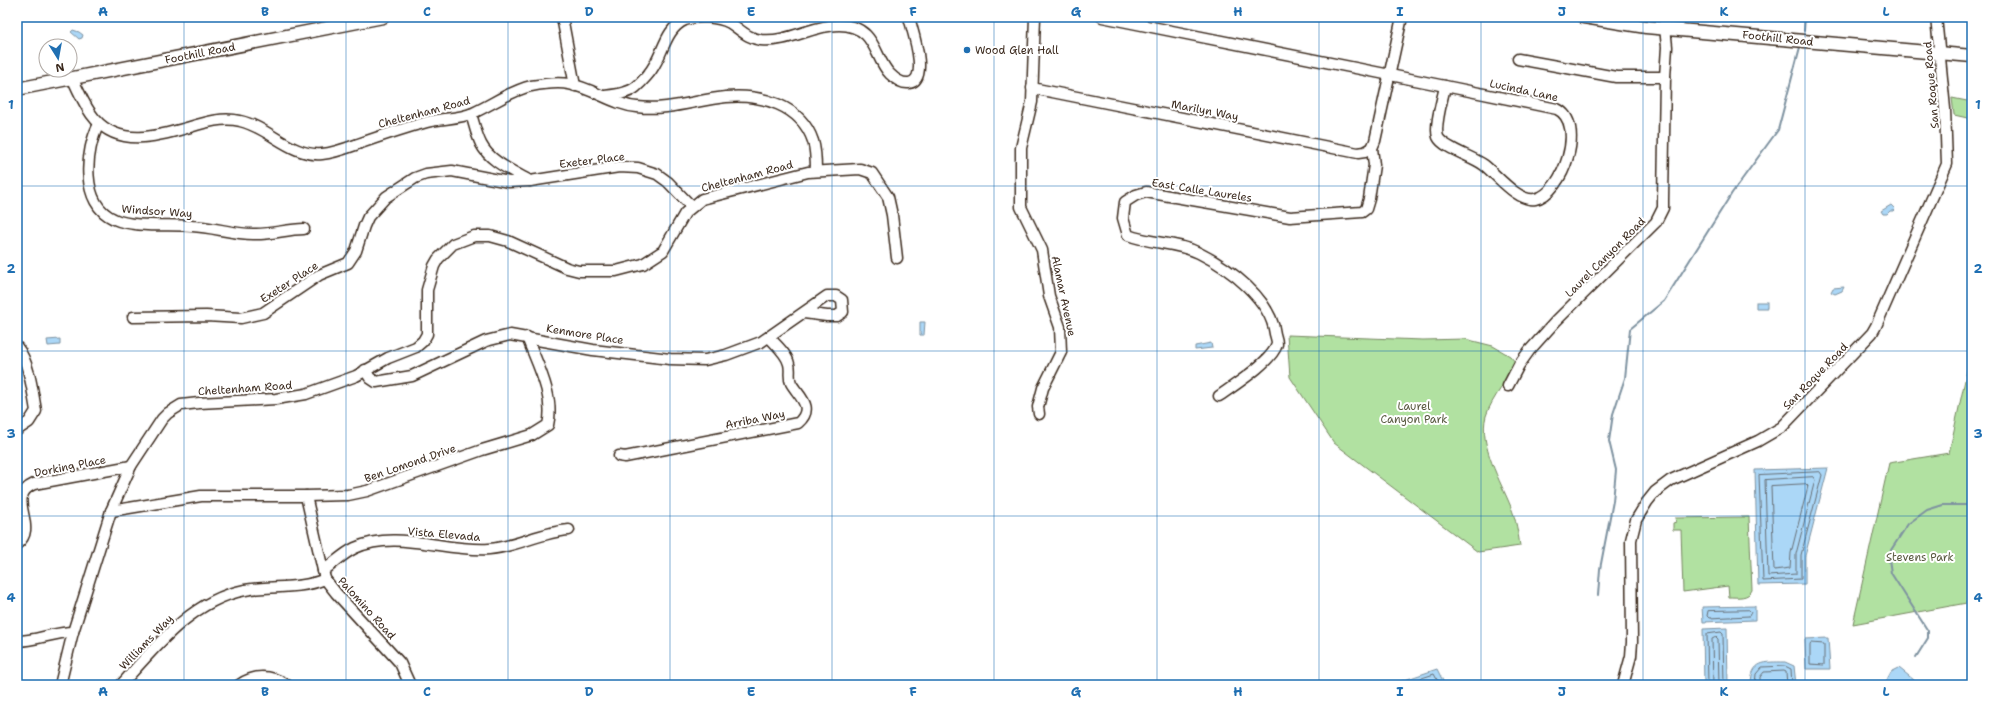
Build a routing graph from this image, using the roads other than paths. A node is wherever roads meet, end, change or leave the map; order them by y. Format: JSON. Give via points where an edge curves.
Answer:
{"nodes":[{"id":1,"x":383,"y":17,"type":"edge"},
{"id":2,"x":562,"y":17,"type":"edge"},
{"id":3,"x":908,"y":17,"type":"edge"},
{"id":4,"x":1035,"y":17,"type":"edge"},
{"id":5,"x":1102,"y":17,"type":"edge"},
{"id":6,"x":1402,"y":17,"type":"edge"},
{"id":7,"x":1584,"y":17,"type":"edge"},
{"id":8,"x":1936,"y":17,"type":"edge"},
{"id":9,"x":1665,"y":23,"type":"edge"},
{"id":10,"x":1940,"y":53,"type":"junction"},
{"id":11,"x":1972,"y":56,"type":"edge"},
{"id":12,"x":1518,"y":59,"type":"dead end"},
{"id":13,"x":1390,"y":75,"type":"junction"},
{"id":14,"x":78,"y":77,"type":"edge"},
{"id":15,"x":1665,"y":77,"type":"junction"},
{"id":16,"x":72,"y":78,"type":"joint"},
{"id":17,"x":575,"y":86,"type":"junction"},
{"id":18,"x":1445,"y":86,"type":"junction"},
{"id":19,"x":1032,"y":88,"type":"junction"},
{"id":20,"x":17,"y":89,"type":"edge"},
{"id":21,"x":602,"y":96,"type":"junction"},
{"id":22,"x":471,"y":114,"type":"junction"},
{"id":23,"x":99,"y":124,"type":"junction"},
{"id":24,"x":1372,"y":148,"type":"junction"},
{"id":25,"x":816,"y":171,"type":"junction"},
{"id":26,"x":530,"y":181,"type":"junction"},
{"id":27,"x":691,"y":206,"type":"junction"},
{"id":28,"x":304,"y":229,"type":"dead end"},
{"id":29,"x":897,"y":258,"type":"dead end"},
{"id":30,"x":804,"y":313,"type":"dead end"},
{"id":31,"x":133,"y":317,"type":"dead end"},
{"id":32,"x":527,"y":337,"type":"junction"},
{"id":33,"x":769,"y":337,"type":"junction"},
{"id":34,"x":17,"y":347,"type":"edge"},
{"id":35,"x":365,"y":370,"type":"junction"},
{"id":36,"x":1508,"y":386,"type":"dead end"},
{"id":37,"x":1219,"y":396,"type":"dead end"},
{"id":38,"x":1039,"y":414,"type":"dead end"},
{"id":39,"x":17,"y":430,"type":"edge"},
{"id":40,"x":619,"y":456,"type":"dead end"},
{"id":41,"x":131,"y":466,"type":"junction"},
{"id":42,"x":306,"y":496,"type":"junction"},
{"id":43,"x":111,"y":511,"type":"junction"},
{"id":44,"x":569,"y":530,"type":"dead end"},
{"id":45,"x":17,"y":544,"type":"edge"},
{"id":46,"x":324,"y":575,"type":"junction"},
{"id":47,"x":73,"y":632,"type":"junction"},
{"id":48,"x":17,"y":641,"type":"edge"},
{"id":49,"x":60,"y":685,"type":"edge"},
{"id":50,"x":121,"y":685,"type":"edge"},
{"id":51,"x":239,"y":685,"type":"edge"},
{"id":52,"x":287,"y":685,"type":"edge"},
{"id":53,"x":410,"y":685,"type":"edge"},
{"id":54,"x":1623,"y":685,"type":"edge"}],
"edges":[{"from":1,"to":14,"type":"main road","name":"Foothill Road"},
{"from":2,"to":17,"type":"street"},
{"from":3,"to":21,"type":"street","via":[[920,72],[916,79],[908,83],[900,82],[891,75],[871,42],[853,27],[826,26],[783,38],[761,40],[746,36],[719,19],[694,18],[672,30],[655,66],[635,88],[619,94]]},
{"from":4,"to":19,"type":"street","name":"Alamar Avenue"},
{"from":5,"to":13,"type":"street","name":"Lucinda Lane"},
{"from":6,"to":13,"type":"street","name":"East Calle Laureles"},
{"from":7,"to":9,"type":"main road","name":"Foothill Road"},
{"from":8,"to":10,"type":"street","name":"San Roque Road"},
{"from":9,"to":10,"type":"main road","name":"Foothill Road"},
{"from":9,"to":15,"type":"street","name":"Laurel Canyon Road"},
{"from":10,"to":11,"type":"main road","name":"Foothill Road"},
{"from":10,"to":54,"type":"street","name":"San Roque Road","via":[[1946,109],[1947,164],[1876,326],[1782,427],[1758,441],[1672,480],[1655,492],[1647,502],[1636,520],[1631,540],[1632,642]]},
{"from":12,"to":15,"type":"street","via":[[1616,77]]},
{"from":13,"to":18,"type":"street","name":"Lucinda Lane"},
{"from":13,"to":24,"type":"street","name":"East Calle Laureles"},
{"from":15,"to":36,"type":"street","name":"Laurel Canyon Road","via":[[1663,200],[1660,216],[1638,242],[1556,321],[1529,351]]},
{"from":16,"to":20,"type":"main road","name":"Foothill Road"},
{"from":16,"to":23,"type":"street","name":"Cheltenham Road","via":[[90,113]]},
{"from":17,"to":21,"type":"street","name":"Cheltenham Road"},
{"from":17,"to":22,"type":"street","name":"Cheltenham Road","via":[[532,86]]},
{"from":18,"to":18,"type":"street","name":"Lucinda Lane","via":[[1557,109],[1565,113],[1571,128],[1568,154],[1560,176],[1546,194],[1535,199],[1522,198],[1479,161],[1442,143],[1437,128]]},
{"from":19,"to":24,"type":"street","name":"Marilyn Way","via":[[1358,152]]},
{"from":19,"to":38,"type":"street","name":"Alamar Avenue","via":[[1032,102],[1020,148],[1021,206],[1042,250],[1049,296],[1060,327],[1062,344],[1061,352],[1042,394],[1038,407]]},
{"from":21,"to":25,"type":"street","name":"Cheltenham Road","via":[[624,105],[651,108],[739,96],[772,102],[795,113],[808,128],[815,148]]},
{"from":22,"to":23,"type":"street","name":"Cheltenham Road","via":[[429,121],[321,154],[298,150],[239,120],[218,120],[142,138],[117,134]]},
{"from":22,"to":26,"type":"street","via":[[486,152]]},
{"from":23,"to":28,"type":"street","name":"Windsor Way","via":[[90,144],[89,178],[98,206],[114,220],[253,234]]},
{"from":24,"to":37,"type":"street","name":"East Calle Laureles","via":[[1374,165],[1370,199],[1362,212],[1290,217],[1146,192],[1125,202],[1123,218],[1128,235],[1199,253],[1248,286],[1262,301],[1274,324],[1277,344],[1267,360]]},
{"from":25,"to":27,"type":"street","name":"Cheltenham Road","via":[[702,199]]},
{"from":25,"to":29,"type":"street","via":[[860,168],[872,173],[888,197]]},
{"from":26,"to":27,"type":"street","name":"Exeter Place","via":[[619,167],[638,168],[657,174]]},
{"from":26,"to":31,"type":"street","name":"Exeter Place","via":[[509,182],[452,171],[426,174],[386,197],[368,217],[356,253],[348,263],[320,275],[263,313],[240,318]]},
{"from":27,"to":35,"type":"street","name":"Cheltenham Road","via":[[663,251],[643,264],[616,271],[591,273],[567,268],[522,246],[495,237],[474,236],[459,241],[446,249],[429,278],[428,330],[425,338],[410,350]]},
{"from":30,"to":33,"type":"street","name":"Kenmore Place"},
{"from":32,"to":33,"type":"street","name":"Kenmore Place","via":[[593,350],[686,360],[705,360],[726,355]]},
{"from":32,"to":35,"type":"street","name":"Kenmore Place","via":[[510,335],[486,341],[402,379],[376,382]]},
{"from":32,"to":42,"type":"street","name":"Ben Lomond Drive","via":[[550,401],[550,416],[545,429],[381,487],[348,495]]},
{"from":33,"to":40,"type":"street","name":"Arriba Way","via":[[787,358],[790,381],[805,404],[804,416],[798,423],[625,457]]},
{"from":34,"to":39,"type":"street","via":[[22,354],[36,411],[29,422]]},
{"from":35,"to":41,"type":"street","name":"Cheltenham Road","via":[[356,376],[291,398],[181,405],[162,419]]},
{"from":41,"to":43,"type":"street","name":"Cheltenham Road"},
{"from":41,"to":45,"type":"street","name":"Dorking Place","via":[[27,487],[22,497],[25,534]]},
{"from":42,"to":43,"type":"street","name":"Ben Lomond Drive","via":[[201,496]]},
{"from":42,"to":46,"type":"street","name":"Palomino Road"},
{"from":43,"to":47,"type":"street","name":"Cheltenham Road"},
{"from":44,"to":46,"type":"street","name":"Vista Elevada","via":[[505,547],[487,549],[374,542],[353,549]]},
{"from":46,"to":50,"type":"street","name":"Williams Way","via":[[298,587],[243,590],[221,598],[187,618],[171,631]]},
{"from":46,"to":53,"type":"street","name":"Palomino Road","via":[[336,593],[400,663]]},
{"from":47,"to":48,"type":"street"},
{"from":47,"to":49,"type":"street","name":"Cheltenham Road"},
{"from":51,"to":52,"type":"street","via":[[259,677],[268,677]]}]}
